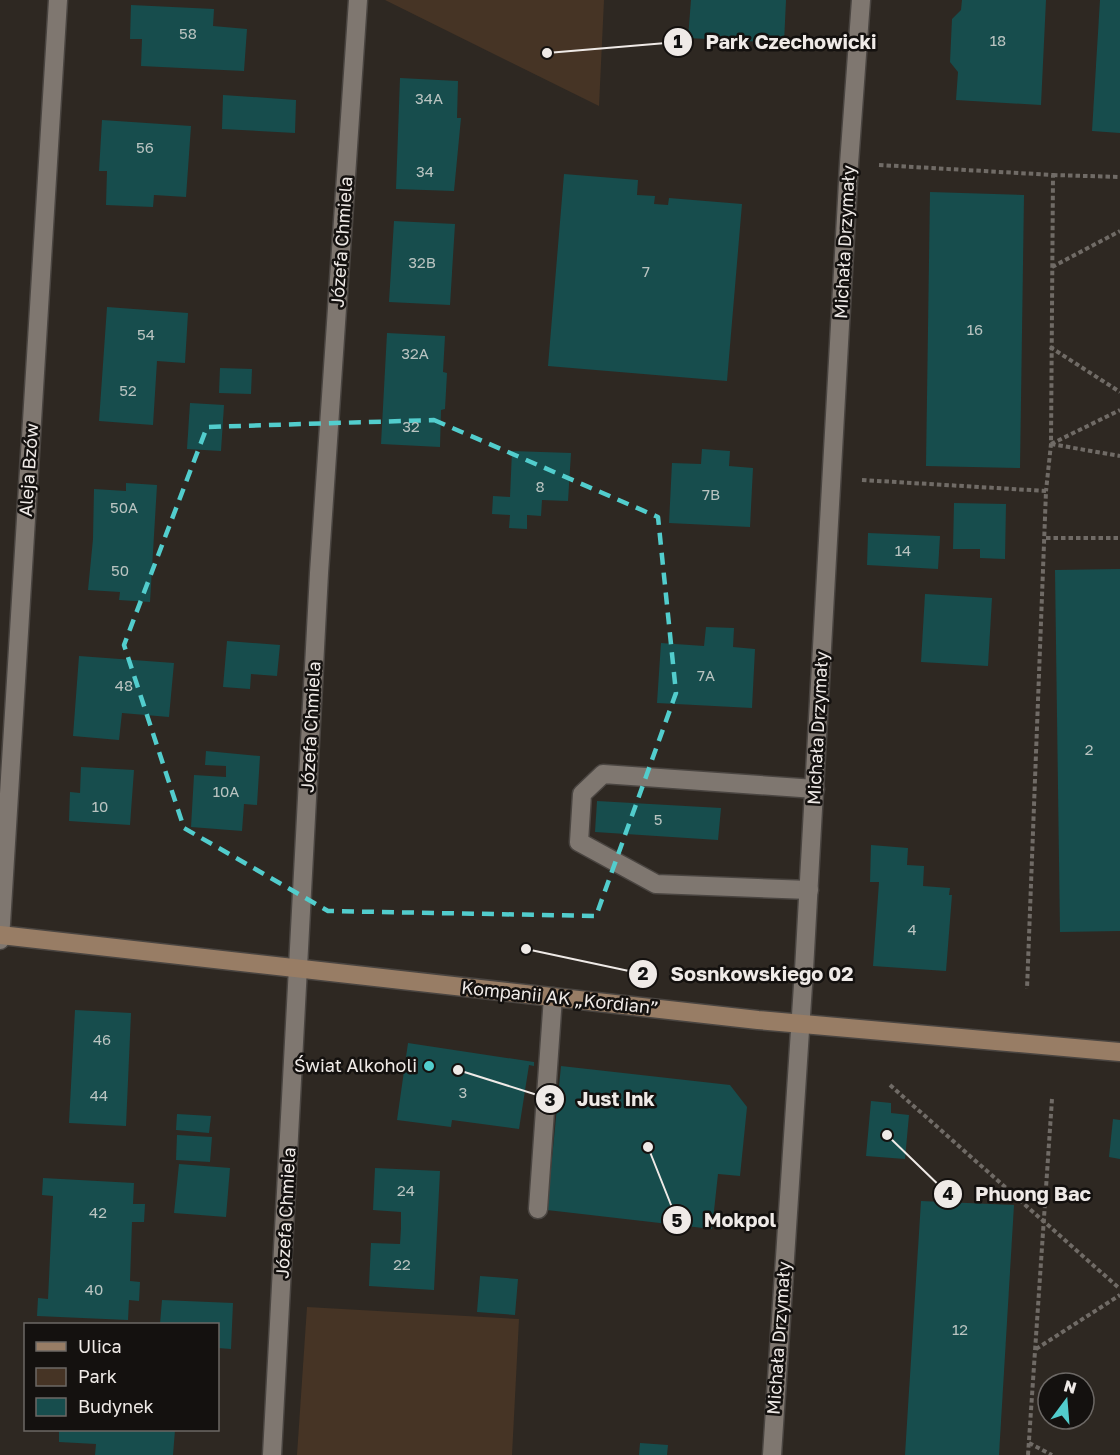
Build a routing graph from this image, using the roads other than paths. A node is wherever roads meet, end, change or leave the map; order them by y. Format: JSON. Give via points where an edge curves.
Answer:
{"nodes":[{"id":1,"x":58,"y":0,"type":"edge"},
{"id":2,"x":358,"y":0,"type":"edge"},
{"id":3,"x":861,"y":0,"type":"edge"},
{"id":4,"x":815,"y":789,"type":"junction"},
{"id":5,"x":809,"y":890,"type":"junction"},
{"id":6,"x":0,"y":935,"type":"edge"},
{"id":7,"x":0,"y":940,"type":"edge"},
{"id":8,"x":300,"y":968,"type":"junction"},
{"id":9,"x":554,"y":997,"type":"junction"},
{"id":10,"x":800,"y":1024,"type":"junction"},
{"id":11,"x":1120,"y":1052,"type":"edge"},
{"id":12,"x":538,"y":1209,"type":"dead end"},
{"id":13,"x":273,"y":1455,"type":"edge"},
{"id":14,"x":772,"y":1455,"type":"edge"}],
"edges":[{"from":1,"to":6,"type":"street","name":"Aleja Bzów"},
{"from":2,"to":8,"type":"street","name":"Józefa Chmiela","via":[[319,573]]},
{"from":3,"to":4,"type":"street","name":"Michała Drzymały"},
{"from":4,"to":5,"type":"street","name":"Michała Drzymały"},
{"from":4,"to":5,"type":"street","via":[[603,774],[582,794],[579,842],[656,884]]},
{"from":5,"to":10,"type":"street","name":"Michała Drzymały"},
{"from":6,"to":7,"type":"street","name":"Aleja Bzów"},
{"from":6,"to":8,"type":"street","name":"Kompanii AK „Kordian”"},
{"from":8,"to":9,"type":"street","name":"Kompanii AK „Kordian”"},
{"from":8,"to":13,"type":"street","name":"Józefa Chmiela"},
{"from":9,"to":10,"type":"street","name":"Kompanii AK „Kordian”"},
{"from":9,"to":12,"type":"street"},
{"from":10,"to":11,"type":"street","name":"Kompanii AK „Kordian”"},
{"from":10,"to":14,"type":"street","name":"Michała Drzymały"}]}
